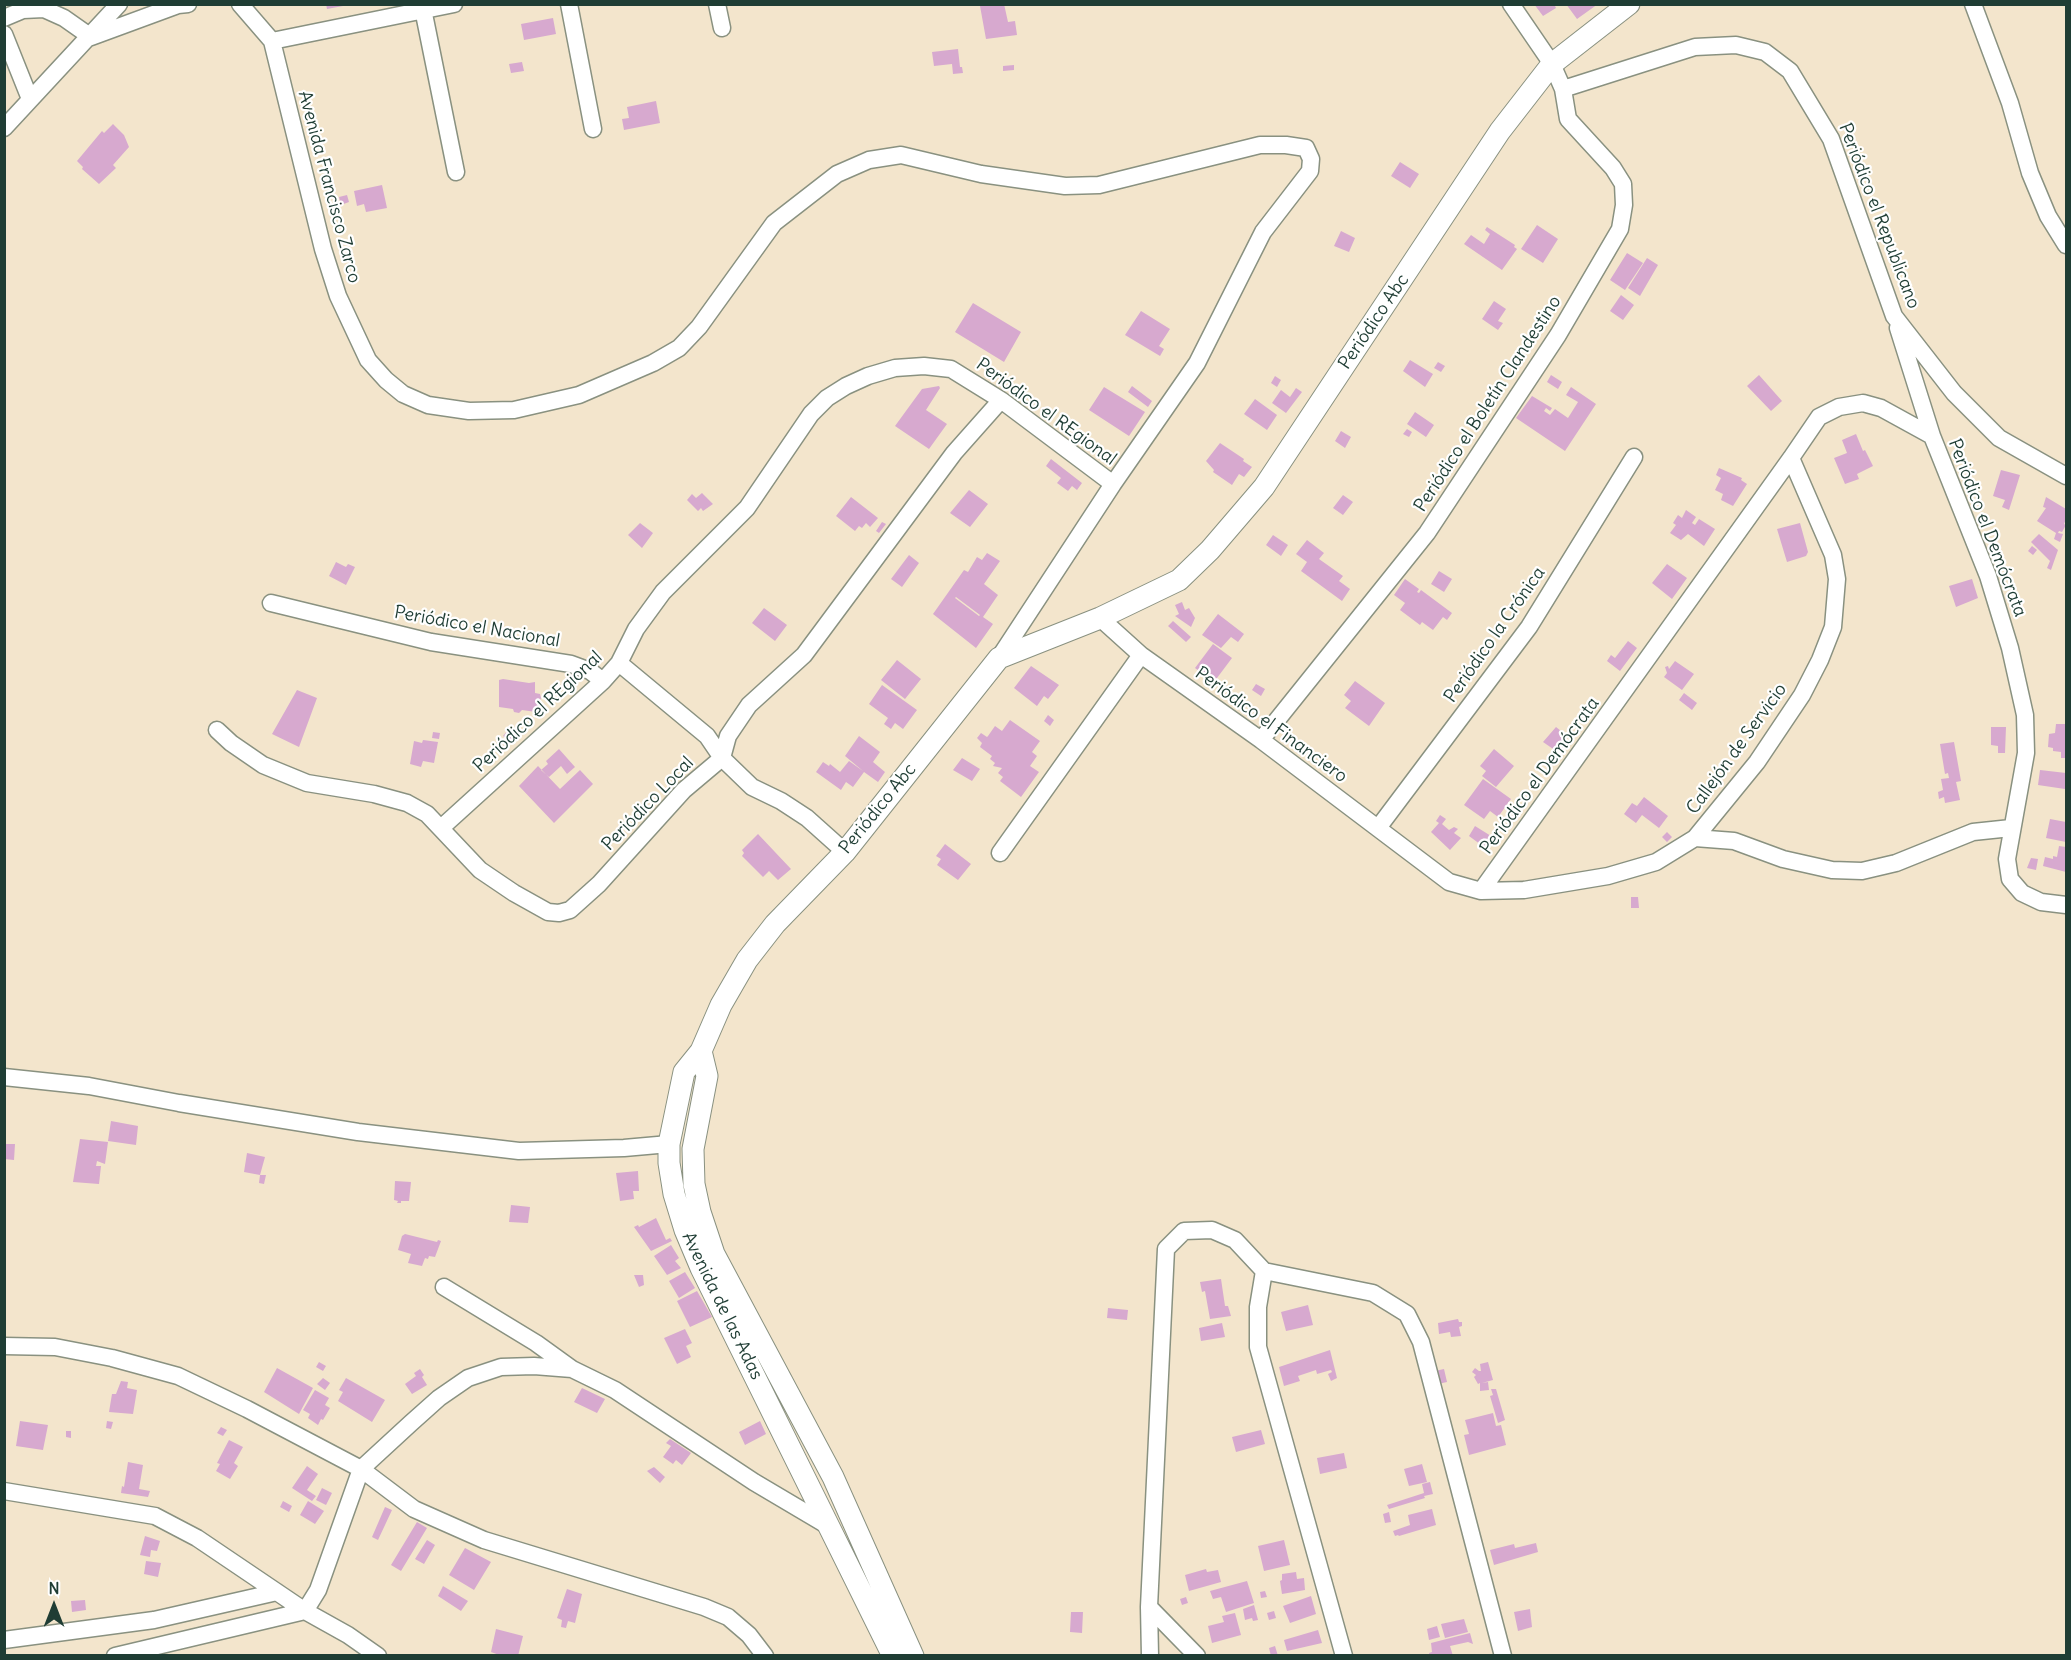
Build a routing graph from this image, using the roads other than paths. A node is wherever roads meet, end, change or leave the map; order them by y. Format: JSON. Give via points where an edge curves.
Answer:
{"nodes":[{"id":1,"x":120,"y":4,"type":"edge"},
{"id":2,"x":188,"y":4,"type":"edge"},
{"id":3,"x":240,"y":4,"type":"edge"},
{"id":4,"x":454,"y":4,"type":"edge"},
{"id":5,"x":569,"y":4,"type":"edge"},
{"id":6,"x":717,"y":4,"type":"edge"},
{"id":7,"x":1511,"y":4,"type":"edge"},
{"id":8,"x":1629,"y":4,"type":"edge"},
{"id":9,"x":1973,"y":4,"type":"edge"},
{"id":10,"x":422,"y":8,"type":"edge"},
{"id":11,"x":4,"y":18,"type":"edge"},
{"id":12,"x":722,"y":28,"type":"dead end"},
{"id":13,"x":4,"y":34,"type":"edge"},
{"id":14,"x":91,"y":37,"type":"junction"},
{"id":15,"x":272,"y":41,"type":"junction"},
{"id":16,"x":1552,"y":64,"type":"junction"},
{"id":17,"x":1563,"y":89,"type":"junction"},
{"id":18,"x":30,"y":99,"type":"junction"},
{"id":19,"x":4,"y":128,"type":"edge"},
{"id":20,"x":593,"y":129,"type":"dead end"},
{"id":21,"x":456,"y":172,"type":"dead end"},
{"id":22,"x":2067,"y":245,"type":"edge"},
{"id":23,"x":1894,"y":316,"type":"junction"},
{"id":24,"x":1001,"y":400,"type":"junction"},
{"id":25,"x":1932,"y":436,"type":"junction"},
{"id":26,"x":1634,"y":457,"type":"dead end"},
{"id":27,"x":1791,"y":458,"type":"junction"},
{"id":28,"x":2067,"y":476,"type":"edge"},
{"id":29,"x":1113,"y":484,"type":"junction"},
{"id":30,"x":271,"y":603,"type":"dead end"},
{"id":31,"x":1100,"y":618,"type":"junction"},
{"id":32,"x":1141,"y":655,"type":"junction"},
{"id":33,"x":999,"y":658,"type":"junction"},
{"id":34,"x":620,"y":663,"type":"junction"},
{"id":35,"x":603,"y":681,"type":"junction"},
{"id":36,"x":217,"y":730,"type":"dead end"},
{"id":37,"x":1261,"y":740,"type":"junction"},
{"id":38,"x":722,"y":758,"type":"junction"},
{"id":39,"x":441,"y":828,"type":"junction"},
{"id":40,"x":1378,"y":828,"type":"junction"},
{"id":41,"x":2011,"y":828,"type":"junction"},
{"id":42,"x":1695,"y":838,"type":"junction"},
{"id":43,"x":845,"y":852,"type":"junction"},
{"id":44,"x":1000,"y":853,"type":"dead end"},
{"id":45,"x":1481,"y":891,"type":"junction"},
{"id":46,"x":2067,"y":905,"type":"edge"},
{"id":47,"x":701,"y":1051,"type":"junction"},
{"id":48,"x":4,"y":1077,"type":"edge"},
{"id":49,"x":669,"y":1144,"type":"junction"},
{"id":50,"x":1264,"y":1271,"type":"junction"},
{"id":51,"x":444,"y":1287,"type":"dead end"},
{"id":52,"x":4,"y":1346,"type":"edge"},
{"id":53,"x":572,"y":1369,"type":"junction"},
{"id":54,"x":362,"y":1469,"type":"junction"},
{"id":55,"x":4,"y":1491,"type":"edge"},
{"id":56,"x":831,"y":1527,"type":"junction"},
{"id":57,"x":277,"y":1592,"type":"junction"},
{"id":58,"x":1149,"y":1607,"type":"junction"},
{"id":59,"x":305,"y":1611,"type":"junction"},
{"id":60,"x":4,"y":1640,"type":"edge"},
{"id":61,"x":116,"y":1656,"type":"edge"},
{"id":62,"x":378,"y":1656,"type":"edge"},
{"id":63,"x":765,"y":1656,"type":"edge"},
{"id":64,"x":893,"y":1656,"type":"edge"},
{"id":65,"x":912,"y":1656,"type":"edge"},
{"id":66,"x":1150,"y":1656,"type":"edge"},
{"id":67,"x":1197,"y":1656,"type":"edge"},
{"id":68,"x":1344,"y":1656,"type":"edge"},
{"id":69,"x":1503,"y":1656,"type":"edge"}],
"edges":[{"from":1,"to":14,"type":"street"},
{"from":2,"to":14,"type":"street"},
{"from":3,"to":15,"type":"street","name":"Avenida Francisco Zarco"},
{"from":4,"to":10,"type":"street"},
{"from":5,"to":20,"type":"street"},
{"from":6,"to":12,"type":"street"},
{"from":7,"to":16,"type":"street","name":"Periódico el Boletín Clandestino"},
{"from":8,"to":16,"type":"street","name":"Periódico Abc"},
{"from":9,"to":22,"type":"street","via":[[2010,103],[2030,173],[2048,216]]},
{"from":10,"to":15,"type":"street"},
{"from":10,"to":21,"type":"street"},
{"from":11,"to":14,"type":"street","via":[[23,10],[44,9]]},
{"from":13,"to":18,"type":"street"},
{"from":14,"to":18,"type":"street"},
{"from":15,"to":29,"type":"street","name":"Avenida Francisco Zarco","via":[[323,249],[338,296],[368,360],[403,394],[428,405],[469,411],[514,410],[579,395],[679,348],[699,327],[774,223],[837,174],[869,160],[901,155],[981,174],[1065,186],[1099,185],[1260,145],[1306,148],[1311,159],[1310,171],[1263,232],[1197,363]]},
{"from":16,"to":17,"type":"street","name":"Periódico el Boletín Clandestino"},
{"from":16,"to":31,"type":"street","name":"Periódico Abc","via":[[1500,132],[1264,487],[1179,580]]},
{"from":17,"to":23,"type":"street","name":"Periódico el Republicano","via":[[1695,47],[1736,45],[1765,52],[1790,70],[1831,139]]},
{"from":17,"to":37,"type":"street","name":"Periódico el Boletín Clandestino","via":[[1568,119],[1623,184],[1620,229],[1558,335],[1427,533]]},
{"from":18,"to":19,"type":"street"},
{"from":23,"to":25,"type":"street"},
{"from":23,"to":28,"type":"street","name":"Periódico el Republicano","via":[[1954,393],[1999,438]]},
{"from":24,"to":29,"type":"street","name":"Periódico el REgional"},
{"from":24,"to":34,"type":"street","name":"Periódico el REgional","via":[[951,369],[924,366],[895,368],[868,376],[826,398],[747,508],[663,592],[636,629]]},
{"from":24,"to":38,"type":"street","name":"Periódico Local","via":[[954,453],[804,655],[749,705],[728,735]]},
{"from":25,"to":27,"type":"street","name":"Periódico el Demócrata","via":[[1881,408],[1863,403],[1839,407],[1819,417]]},
{"from":25,"to":41,"type":"street","name":"Periódico el Demócrata","via":[[1988,576],[2025,715],[2026,753]]},
{"from":26,"to":40,"type":"street","name":"Periódico la Crónica","via":[[1529,627]]},
{"from":27,"to":42,"type":"street","name":"Callejón de Servicio","via":[[1833,555],[1837,579],[1833,627],[1802,695],[1757,762]]},
{"from":27,"to":45,"type":"street","name":"Periódico el Demócrata"},
{"from":29,"to":33,"type":"street"},
{"from":30,"to":35,"type":"street","name":"Periódico el Nacional","via":[[431,642],[571,664]]},
{"from":31,"to":32,"type":"street"},
{"from":31,"to":33,"type":"street","name":"Periódico Abc"},
{"from":32,"to":37,"type":"street","name":"Periódico el Financiero"},
{"from":32,"to":44,"type":"street"},
{"from":33,"to":43,"type":"street","name":"Periódico Abc"},
{"from":34,"to":35,"type":"street","name":"Periódico el REgional"},
{"from":34,"to":38,"type":"street","via":[[707,736]]},
{"from":35,"to":39,"type":"street","name":"Periódico el REgional"},
{"from":36,"to":39,"type":"street","name":"Periódico Local","via":[[263,765],[307,783],[407,803]]},
{"from":37,"to":40,"type":"street","name":"Periódico el Financiero"},
{"from":38,"to":39,"type":"street","name":"Periódico Local","via":[[684,790],[585,898],[559,913],[533,904],[480,870]]},
{"from":38,"to":43,"type":"street","via":[[752,787],[790,806]]},
{"from":40,"to":45,"type":"street","name":"Callejón de Servicio","via":[[1449,882]]},
{"from":41,"to":42,"type":"street","via":[[1973,832],[1896,863],[1862,871],[1832,870],[1783,859],[1734,841]]},
{"from":41,"to":46,"type":"street","name":"Periódico el Demócrata","via":[[2007,859],[2010,879],[2022,893],[2041,902]]},
{"from":42,"to":45,"type":"street","name":"Callejón de Servicio","via":[[1656,862],[1608,876],[1524,890]]},
{"from":43,"to":47,"type":"street","name":"Periódico Abc","via":[[775,924],[747,960],[720,1005]]},
{"from":47,"to":49,"type":"street","name":"Avenida de las Adas","via":[[684,1072]]},
{"from":47,"to":65,"type":"street","name":"Avenida de las Adas","via":[[707,1076],[693,1149],[694,1184],[714,1254],[833,1477]]},
{"from":48,"to":49,"type":"street","via":[[89,1086],[358,1132],[509,1150]]},
{"from":49,"to":56,"type":"street","name":"Avenida de las Adas","via":[[674,1194],[701,1268]]},
{"from":50,"to":58,"type":"street","via":[[1235,1240],[1212,1230],[1184,1231],[1166,1248]]},
{"from":50,"to":68,"type":"street","via":[[1258,1307],[1258,1347]]},
{"from":50,"to":69,"type":"street","via":[[1373,1293],[1407,1314],[1421,1342]]},
{"from":51,"to":53,"type":"street"},
{"from":52,"to":54,"type":"street","via":[[55,1347],[178,1376]]},
{"from":53,"to":54,"type":"street","via":[[501,1367],[468,1378],[439,1398]]},
{"from":53,"to":56,"type":"street","via":[[615,1390],[754,1482]]},
{"from":54,"to":59,"type":"street","via":[[318,1590]]},
{"from":54,"to":63,"type":"street","via":[[414,1509],[484,1540],[728,1617]]},
{"from":55,"to":57,"type":"street","via":[[155,1516],[197,1538]]},
{"from":56,"to":64,"type":"street","name":"Avenida de las Adas"},
{"from":57,"to":59,"type":"street"},
{"from":57,"to":60,"type":"street","via":[[154,1620]]},
{"from":58,"to":66,"type":"street"},
{"from":58,"to":67,"type":"street"},
{"from":59,"to":61,"type":"street"},
{"from":59,"to":62,"type":"street"}]}
